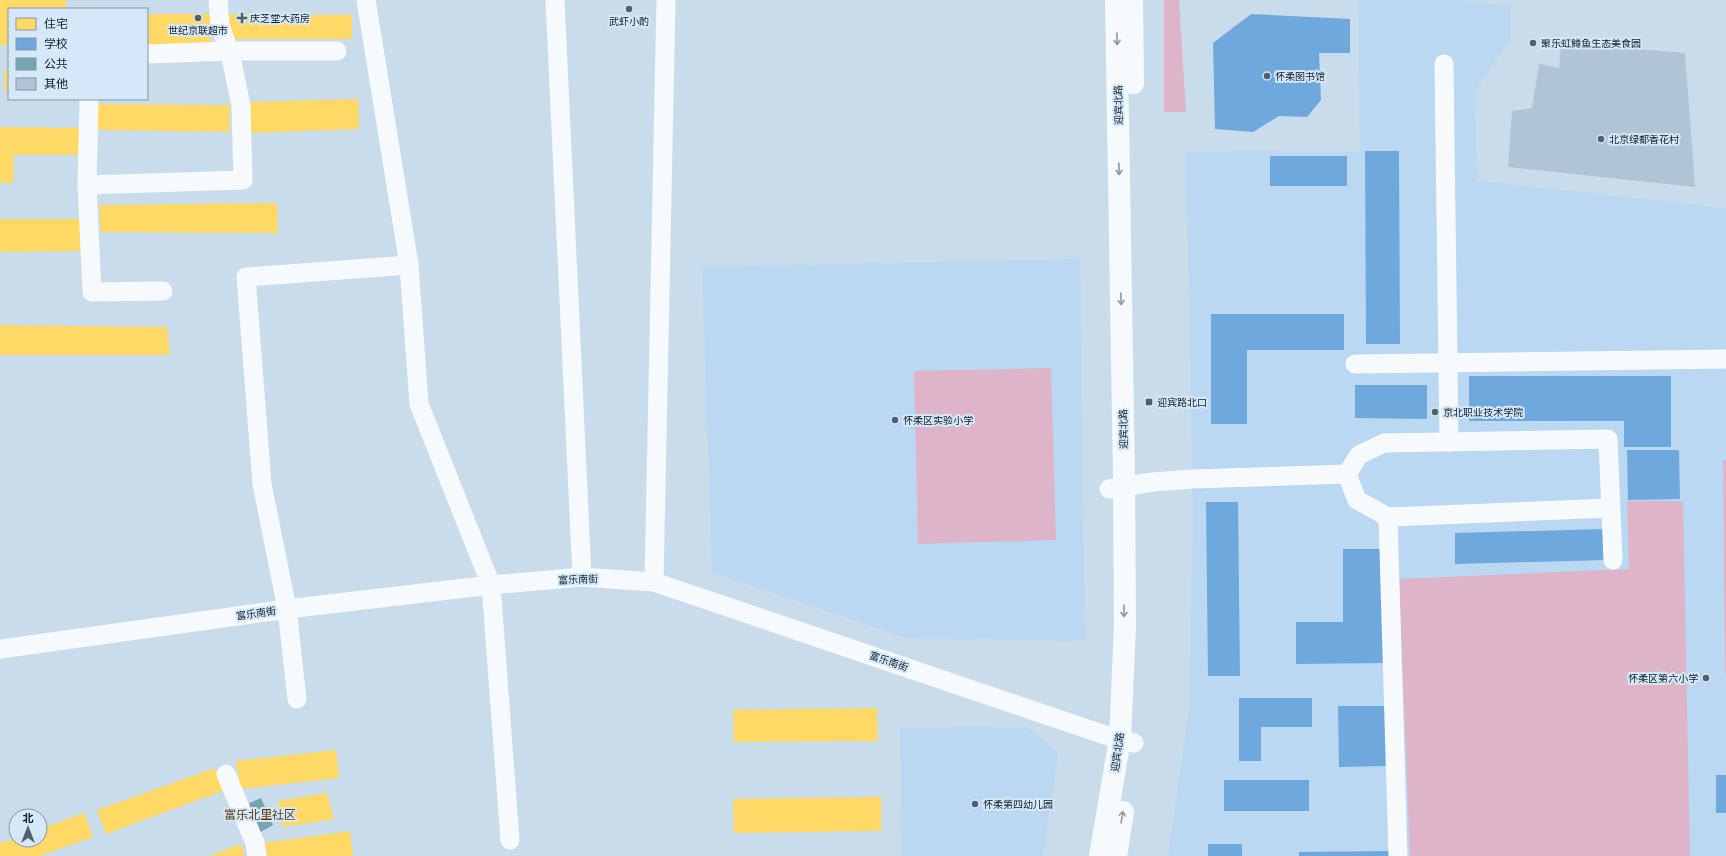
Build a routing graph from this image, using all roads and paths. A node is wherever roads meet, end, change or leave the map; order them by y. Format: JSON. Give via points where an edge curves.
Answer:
{"nodes":[{"id":1,"x":218,"y":0,"type":"edge"},
{"id":2,"x":366,"y":0,"type":"edge"},
{"id":3,"x":555,"y":0,"type":"edge"},
{"id":4,"x":666,"y":0,"type":"edge"},
{"id":5,"x":1116,"y":0,"type":"edge"},
{"id":6,"x":1132,"y":0,"type":"edge"},
{"id":7,"x":229,"y":51,"type":"junction"},
{"id":8,"x":337,"y":51,"type":"dead end"},
{"id":9,"x":148,"y":54,"type":"edge"},
{"id":10,"x":1444,"y":64,"type":"dead end"},
{"id":11,"x":89,"y":100,"type":"edge"},
{"id":12,"x":87,"y":185,"type":"junction"},
{"id":13,"x":409,"y":265,"type":"junction"},
{"id":14,"x":163,"y":291,"type":"dead end"},
{"id":15,"x":1726,"y":359,"type":"edge"},
{"id":16,"x":1448,"y":362,"type":"junction"},
{"id":17,"x":1355,"y":364,"type":"dead end"},
{"id":18,"x":1449,"y":442,"type":"junction"},
{"id":19,"x":1347,"y":474,"type":"junction"},
{"id":20,"x":1123,"y":488,"type":"junction"},
{"id":21,"x":1611,"y":508,"type":"junction"},
{"id":22,"x":1388,"y":517,"type":"junction"},
{"id":23,"x":1613,"y":560,"type":"dead end"},
{"id":24,"x":582,"y":577,"type":"junction"},
{"id":25,"x":654,"y":582,"type":"junction"},
{"id":26,"x":491,"y":585,"type":"junction"},
{"id":27,"x":287,"y":609,"type":"junction"},
{"id":28,"x":0,"y":649,"type":"edge"},
{"id":29,"x":296,"y":699,"type":"dead end"},
{"id":30,"x":1127,"y":741,"type":"junction"},
{"id":31,"x":226,"y":774,"type":"dead end"},
{"id":32,"x":510,"y":840,"type":"dead end"},
{"id":33,"x":257,"y":856,"type":"edge"},
{"id":34,"x":1100,"y":856,"type":"edge"},
{"id":35,"x":1116,"y":856,"type":"edge"},
{"id":36,"x":1398,"y":856,"type":"edge"}],
"edges":[{"from":1,"to":7,"type":"street","via":[[220,25]]},
{"from":2,"to":13,"type":"street"},
{"from":3,"to":24,"type":"street"},
{"from":4,"to":25,"type":"street"},
{"from":5,"to":20,"type":"main road","name":"迎宾北路","one_way":true},
{"from":6,"to":20,"type":"main road","name":"迎宾北路","via":[[1137,399]]},
{"from":7,"to":8,"type":"street"},
{"from":7,"to":9,"type":"street"},
{"from":7,"to":12,"type":"street","via":[[241,106],[243,180]]},
{"from":10,"to":16,"type":"street"},
{"from":11,"to":12,"type":"street"},
{"from":12,"to":14,"type":"street","via":[[92,292]]},
{"from":13,"to":26,"type":"street","via":[[419,404]]},
{"from":13,"to":27,"type":"street","via":[[246,277],[262,484]]},
{"from":15,"to":16,"type":"street"},
{"from":16,"to":17,"type":"street"},
{"from":16,"to":18,"type":"street"},
{"from":18,"to":19,"type":"street","via":[[1384,443],[1359,455]]},
{"from":18,"to":21,"type":"street","via":[[1608,439]]},
{"from":19,"to":20,"type":"street","via":[[1192,479],[1153,482]]},
{"from":19,"to":22,"type":"street","via":[[1357,500]]},
{"from":20,"to":30,"type":"main road","name":"迎宾北路","via":[[1139,676]]},
{"from":21,"to":22,"type":"street"},
{"from":21,"to":23,"type":"street"},
{"from":22,"to":36,"type":"street"},
{"from":24,"to":25,"type":"street","name":"富乐南街"},
{"from":24,"to":26,"type":"street","name":"富乐南街"},
{"from":25,"to":30,"type":"street","name":"富乐南街"},
{"from":26,"to":27,"type":"street","name":"富乐南街"},
{"from":26,"to":32,"type":"street"},
{"from":27,"to":28,"type":"street","name":"富乐南街"},
{"from":27,"to":29,"type":"street"},
{"from":30,"to":34,"type":"main road","name":"迎宾北路"},
{"from":35,"to":30,"type":"main road","name":"迎宾北路","one_way":true},
{"from":31,"to":33,"type":"street"}]}
